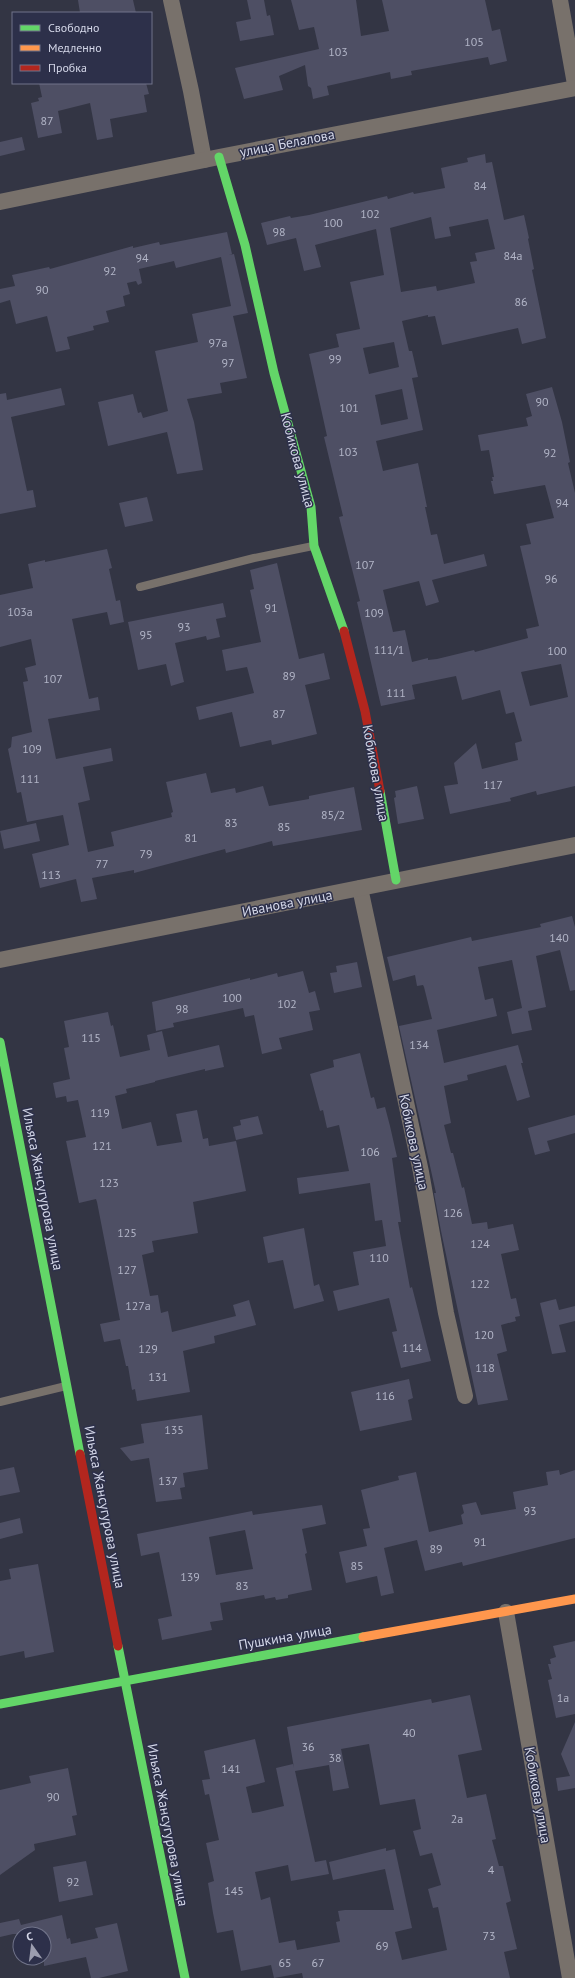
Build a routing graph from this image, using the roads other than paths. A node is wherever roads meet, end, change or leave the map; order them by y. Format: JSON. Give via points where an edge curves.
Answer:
{"nodes":[{"id":1,"x":171,"y":0,"type":"edge"},
{"id":2,"x":560,"y":0,"type":"edge"},
{"id":3,"x":575,"y":84,"type":"edge"},
{"id":4,"x":575,"y":88,"type":"edge"},
{"id":5,"x":212,"y":158,"type":"junction"},
{"id":6,"x":0,"y":202,"type":"edge"},
{"id":7,"x":314,"y":546,"type":"junction"},
{"id":8,"x":140,"y":587,"type":"dead end"},
{"id":9,"x":575,"y":845,"type":"edge"},
{"id":10,"x":396,"y":880,"type":"junction"},
{"id":11,"x":360,"y":888,"type":"junction"},
{"id":12,"x":0,"y":960,"type":"edge"},
{"id":13,"x":0,"y":1042,"type":"edge"},
{"id":14,"x":67,"y":1386,"type":"junction"},
{"id":15,"x":464,"y":1396,"type":"dead end"},
{"id":16,"x":0,"y":1402,"type":"edge"},
{"id":17,"x":575,"y":1599,"type":"edge"},
{"id":18,"x":506,"y":1612,"type":"junction"},
{"id":19,"x":125,"y":1680,"type":"junction"},
{"id":20,"x":0,"y":1704,"type":"edge"},
{"id":21,"x":185,"y":1978,"type":"edge"},
{"id":22,"x":570,"y":1978,"type":"edge"}],
"edges":[{"from":1,"to":5,"type":"street","via":[[192,91]]},
{"from":2,"to":3,"type":"street"},
{"from":4,"to":5,"type":"street","name":"улица Белалова"},
{"from":5,"to":6,"type":"street","name":"улица Белалова"},
{"from":5,"to":7,"type":"street","name":"Кобикова улица","via":[[245,245],[274,373],[311,507]]},
{"from":7,"to":8,"type":"lane","via":[[254,558]]},
{"from":7,"to":10,"type":"street","name":"Кобикова улица","via":[[343,629],[366,711]]},
{"from":9,"to":10,"type":"street","name":"Иванова улица"},
{"from":10,"to":11,"type":"street","name":"Иванова улица"},
{"from":11,"to":12,"type":"street","name":"Иванова улица"},
{"from":11,"to":15,"type":"street","name":"Кобикова улица","via":[[421,1172],[446,1313]]},
{"from":13,"to":14,"type":"street","name":"Ильяса Жансугурова улица"},
{"from":14,"to":16,"type":"lane"},
{"from":14,"to":19,"type":"street","name":"Ильяса Жансугурова улица"},
{"from":17,"to":18,"type":"street","name":"Пушкина улица"},
{"from":18,"to":19,"type":"street","name":"Пушкина улица"},
{"from":18,"to":22,"type":"street","name":"Кобикова улица"},
{"from":19,"to":20,"type":"street","name":"Пушкина улица"},
{"from":19,"to":21,"type":"street","name":"Ильяса Жансугурова улица"}]}
